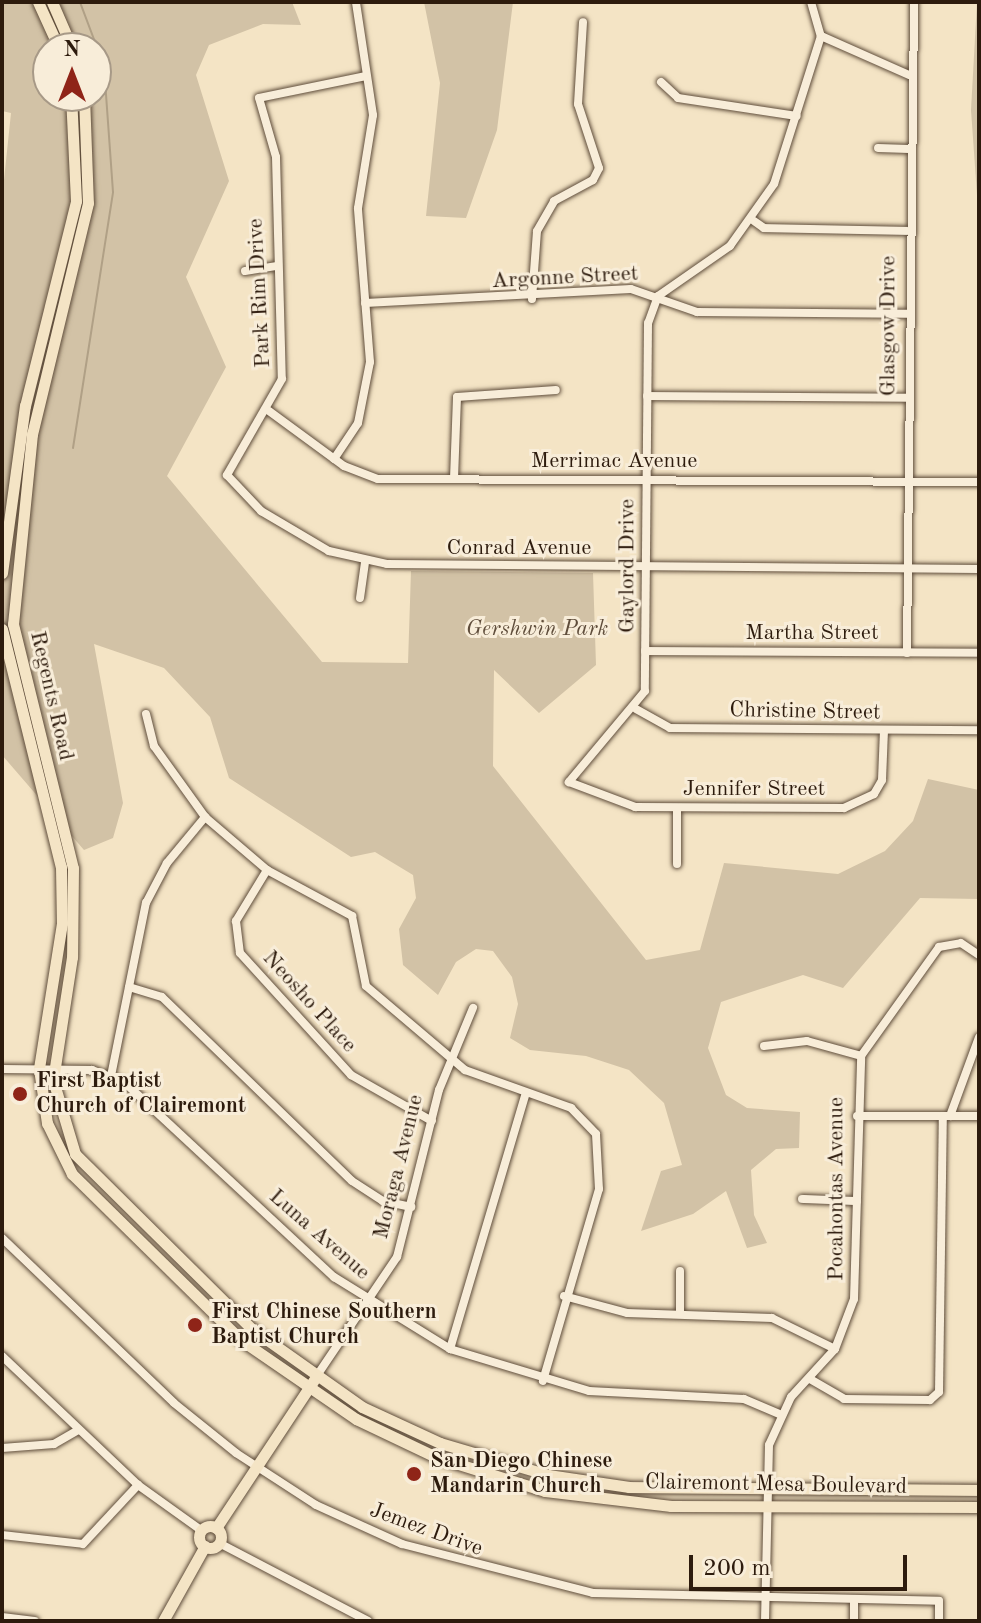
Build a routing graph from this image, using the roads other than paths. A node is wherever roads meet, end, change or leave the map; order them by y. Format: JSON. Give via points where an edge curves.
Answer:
{"nodes":[{"id":1,"x":38,"y":2,"type":"edge"},
{"id":2,"x":52,"y":2,"type":"edge"},
{"id":3,"x":356,"y":2,"type":"edge"},
{"id":4,"x":811,"y":2,"type":"edge"},
{"id":5,"x":914,"y":2,"type":"edge"},
{"id":6,"x":583,"y":22,"type":"dead end"},
{"id":7,"x":52,"y":32,"type":"edge"},
{"id":8,"x":65,"y":32,"type":"edge"},
{"id":9,"x":821,"y":36,"type":"junction"},
{"id":10,"x":909,"y":75,"type":"junction"},
{"id":11,"x":366,"y":76,"type":"junction"},
{"id":12,"x":661,"y":82,"type":"dead end"},
{"id":13,"x":72,"y":112,"type":"edge"},
{"id":14,"x":85,"y":112,"type":"edge"},
{"id":15,"x":797,"y":116,"type":"junction"},
{"id":16,"x":878,"y":148,"type":"dead end"},
{"id":17,"x":909,"y":149,"type":"junction"},
{"id":18,"x":754,"y":221,"type":"junction"},
{"id":19,"x":907,"y":231,"type":"junction"},
{"id":20,"x":276,"y":266,"type":"junction"},
{"id":21,"x":245,"y":271,"type":"dead end"},
{"id":22,"x":658,"y":296,"type":"junction"},
{"id":23,"x":532,"y":299,"type":"junction"},
{"id":24,"x":365,"y":303,"type":"junction"},
{"id":25,"x":907,"y":314,"type":"junction"},
{"id":26,"x":556,"y":390,"type":"dead end"},
{"id":27,"x":647,"y":396,"type":"junction"},
{"id":28,"x":907,"y":398,"type":"junction"},
{"id":29,"x":269,"y":411,"type":"junction"},
{"id":30,"x":334,"y":459,"type":"junction"},
{"id":31,"x":229,"y":479,"type":"joint"},
{"id":32,"x":454,"y":479,"type":"junction"},
{"id":33,"x":646,"y":480,"type":"junction"},
{"id":34,"x":907,"y":482,"type":"junction"},
{"id":35,"x":979,"y":482,"type":"edge"},
{"id":36,"x":365,"y":562,"type":"junction"},
{"id":37,"x":645,"y":567,"type":"junction"},
{"id":38,"x":907,"y":569,"type":"junction"},
{"id":39,"x":979,"y":569,"type":"edge"},
{"id":40,"x":2,"y":573,"type":"edge"},
{"id":41,"x":360,"y":598,"type":"dead end"},
{"id":42,"x":2,"y":629,"type":"edge"},
{"id":43,"x":645,"y":651,"type":"junction"},
{"id":44,"x":907,"y":653,"type":"junction"},
{"id":45,"x":979,"y":653,"type":"edge"},
{"id":46,"x":636,"y":709,"type":"junction"},
{"id":47,"x":146,"y":714,"type":"dead end"},
{"id":48,"x":979,"y":730,"type":"edge"},
{"id":49,"x":884,"y":731,"type":"junction"},
{"id":50,"x":569,"y":782,"type":"joint"},
{"id":51,"x":677,"y":808,"type":"junction"},
{"id":52,"x":205,"y":817,"type":"junction"},
{"id":53,"x":677,"y":864,"type":"dead end"},
{"id":54,"x":267,"y":870,"type":"junction"},
{"id":55,"x":979,"y":955,"type":"edge"},
{"id":56,"x":129,"y":987,"type":"junction"},
{"id":57,"x":473,"y":1008,"type":"dead end"},
{"id":58,"x":979,"y":1037,"type":"edge"},
{"id":59,"x":764,"y":1046,"type":"dead end"},
{"id":60,"x":861,"y":1056,"type":"junction"},
{"id":61,"x":450,"y":1061,"type":"junction"},
{"id":62,"x":2,"y":1069,"type":"edge"},
{"id":63,"x":39,"y":1069,"type":"junction"},
{"id":64,"x":54,"y":1069,"type":"junction"},
{"id":65,"x":111,"y":1076,"type":"junction"},
{"id":66,"x":526,"y":1093,"type":"junction"},
{"id":67,"x":857,"y":1116,"type":"junction"},
{"id":68,"x":947,"y":1116,"type":"junction"},
{"id":69,"x":979,"y":1116,"type":"edge"},
{"id":70,"x":432,"y":1121,"type":"junction"},
{"id":71,"x":802,"y":1199,"type":"dead end"},
{"id":72,"x":857,"y":1201,"type":"junction"},
{"id":73,"x":411,"y":1207,"type":"junction"},
{"id":74,"x":2,"y":1238,"type":"edge"},
{"id":75,"x":680,"y":1271,"type":"dead end"},
{"id":76,"x":564,"y":1296,"type":"junction"},
{"id":77,"x":369,"y":1302,"type":"junction"},
{"id":78,"x":680,"y":1314,"type":"junction"},
{"id":79,"x":450,"y":1349,"type":"junction"},
{"id":80,"x":835,"y":1349,"type":"junction"},
{"id":81,"x":2,"y":1356,"type":"edge"},
{"id":82,"x":316,"y":1377,"type":"junction"},
{"id":83,"x":810,"y":1379,"type":"junction"},
{"id":84,"x":543,"y":1381,"type":"junction"},
{"id":85,"x":307,"y":1391,"type":"junction"},
{"id":86,"x":780,"y":1414,"type":"junction"},
{"id":87,"x":78,"y":1430,"type":"junction"},
{"id":88,"x":2,"y":1448,"type":"edge"},
{"id":89,"x":257,"y":1467,"type":"junction"},
{"id":90,"x":138,"y":1485,"type":"junction"},
{"id":91,"x":766,"y":1490,"type":"junction"},
{"id":92,"x":979,"y":1490,"type":"edge"},
{"id":93,"x":766,"y":1507,"type":"junction"},
{"id":94,"x":979,"y":1507,"type":"edge"},
{"id":95,"x":216,"y":1528,"type":"junction"},
{"id":96,"x":202,"y":1531,"type":"junction"},
{"id":97,"x":2,"y":1535,"type":"edge"},
{"id":98,"x":219,"y":1543,"type":"junction"},
{"id":99,"x":205,"y":1546,"type":"junction"},
{"id":100,"x":765,"y":1599,"type":"junction"},
{"id":101,"x":854,"y":1600,"type":"junction"},
{"id":102,"x":2,"y":1617,"type":"edge"},
{"id":103,"x":345,"y":1617,"type":"edge"},
{"id":104,"x":35,"y":1621,"type":"edge"},
{"id":105,"x":163,"y":1621,"type":"edge"},
{"id":106,"x":368,"y":1621,"type":"edge"},
{"id":107,"x":765,"y":1621,"type":"edge"},
{"id":108,"x":854,"y":1621,"type":"edge"},
{"id":109,"x":939,"y":1621,"type":"edge"}],
"edges":[{"from":1,"to":7,"type":"main road"},
{"from":2,"to":8,"type":"main road"},
{"from":3,"to":11,"type":"street"},
{"from":4,"to":9,"type":"street"},
{"from":5,"to":10,"type":"street","name":"Glasgow Drive"},
{"from":6,"to":23,"type":"street","via":[[578,104],[599,168],[593,180],[554,201],[537,231]]},
{"from":9,"to":10,"type":"street"},
{"from":9,"to":15,"type":"street"},
{"from":10,"to":17,"type":"street","name":"Glasgow Drive"},
{"from":11,"to":20,"type":"street","name":"Park Rim Drive","via":[[264,91],[259,98],[276,157]]},
{"from":11,"to":24,"type":"street","via":[[373,133],[358,208]]},
{"from":12,"to":15,"type":"street","via":[[678,98]]},
{"from":13,"to":40,"type":"main road","via":[[76,201],[25,406]]},
{"from":14,"to":64,"type":"main road","name":"Regents Road","via":[[88,203],[32,434],[14,575],[22,681],[73,868],[72,957]]},
{"from":15,"to":18,"type":"street"},
{"from":16,"to":17,"type":"street"},
{"from":17,"to":19,"type":"street","name":"Glasgow Drive"},
{"from":18,"to":19,"type":"street","via":[[764,228]]},
{"from":18,"to":22,"type":"street"},
{"from":19,"to":25,"type":"street","name":"Glasgow Drive"},
{"from":20,"to":21,"type":"street"},
{"from":20,"to":29,"type":"street","name":"Park Rim Drive","via":[[283,366]]},
{"from":22,"to":23,"type":"street","name":"Argonne Street","via":[[631,289]]},
{"from":22,"to":25,"type":"street","name":"Argonne Street","via":[[697,312]]},
{"from":22,"to":27,"type":"street","name":"Gaylord Drive","via":[[648,323]]},
{"from":23,"to":24,"type":"street","name":"Argonne Street"},
{"from":24,"to":30,"type":"street","via":[[367,398]]},
{"from":25,"to":28,"type":"street","name":"Glasgow Drive"},
{"from":26,"to":32,"type":"street","via":[[457,397]]},
{"from":27,"to":28,"type":"street"},
{"from":27,"to":33,"type":"street","name":"Gaylord Drive"},
{"from":28,"to":34,"type":"street","name":"Glasgow Drive"},
{"from":29,"to":30,"type":"street","name":"Merrimac Avenue"},
{"from":29,"to":31,"type":"street","name":"Park Rim Drive","via":[[230,463]]},
{"from":30,"to":32,"type":"street","name":"Merrimac Avenue","via":[[378,479]]},
{"from":31,"to":36,"type":"street","name":"Conrad Avenue","via":[[292,534]]},
{"from":32,"to":33,"type":"street","name":"Merrimac Avenue"},
{"from":33,"to":34,"type":"street","name":"Merrimac Avenue"},
{"from":33,"to":37,"type":"street","name":"Gaylord Drive"},
{"from":34,"to":35,"type":"street","name":"Merrimac Avenue"},
{"from":34,"to":38,"type":"street","name":"Glasgow Drive"},
{"from":36,"to":37,"type":"street","name":"Conrad Avenue"},
{"from":36,"to":41,"type":"street"},
{"from":37,"to":38,"type":"street","name":"Conrad Avenue"},
{"from":37,"to":43,"type":"street","name":"Gaylord Drive"},
{"from":38,"to":39,"type":"street","name":"Conrad Avenue"},
{"from":38,"to":44,"type":"street","name":"Glasgow Drive"},
{"from":42,"to":63,"type":"main road","name":"Regents Road","via":[[61,867],[62,923]]},
{"from":43,"to":44,"type":"street","name":"Martha Street"},
{"from":43,"to":46,"type":"street","name":"Gaylord Drive","via":[[645,691]]},
{"from":44,"to":45,"type":"street","name":"Martha Street"},
{"from":46,"to":49,"type":"street","name":"Christine Street","via":[[670,728]]},
{"from":46,"to":50,"type":"street","name":"Gaylord Drive"},
{"from":47,"to":52,"type":"street","via":[[154,746]]},
{"from":48,"to":49,"type":"street","name":"Christine Street"},
{"from":49,"to":51,"type":"street","name":"Jennifer Street","via":[[882,780],[858,805]]},
{"from":50,"to":51,"type":"street","name":"Jennifer Street","via":[[635,807]]},
{"from":51,"to":53,"type":"street"},
{"from":52,"to":54,"type":"street"},
{"from":52,"to":56,"type":"street","via":[[153,888]]},
{"from":54,"to":61,"type":"street","via":[[352,916],[366,986]]},
{"from":54,"to":70,"type":"street","name":"Neosho Place","via":[[236,921],[240,953],[351,1075]]},
{"from":55,"to":60,"type":"street","via":[[961,943],[939,947]]},
{"from":56,"to":65,"type":"street"},
{"from":56,"to":73,"type":"street","via":[[162,997],[360,1188]]},
{"from":57,"to":61,"type":"street","name":"Moraga Avenue"},
{"from":58,"to":68,"type":"street"},
{"from":59,"to":60,"type":"street","via":[[807,1041]]},
{"from":60,"to":67,"type":"street","name":"Pocahontas Avenue"},
{"from":61,"to":66,"type":"street"},
{"from":61,"to":70,"type":"street","name":"Moraga Avenue"},
{"from":62,"to":63,"type":"street","name":"Luna Avenue"},
{"from":63,"to":64,"type":"street","name":"Luna Avenue"},
{"from":63,"to":85,"type":"main road","name":"Clairemont Mesa Boulevard","via":[[42,1105],[72,1174],[241,1340]]},
{"from":64,"to":65,"type":"street","name":"Luna Avenue"},
{"from":64,"to":82,"type":"main road","name":"Clairemont Mesa Boulevard","via":[[57,1113],[90,1174],[252,1329]]},
{"from":65,"to":77,"type":"street","name":"Luna Avenue","via":[[140,1093],[313,1260]]},
{"from":66,"to":76,"type":"street","via":[[571,1108],[589,1124],[603,1165]]},
{"from":66,"to":79,"type":"street"},
{"from":67,"to":68,"type":"street"},
{"from":67,"to":72,"type":"street","name":"Pocahontas Avenue"},
{"from":68,"to":69,"type":"street"},
{"from":68,"to":83,"type":"street","via":[[940,1386],[930,1400],[834,1397]]},
{"from":70,"to":73,"type":"street","name":"Moraga Avenue"},
{"from":71,"to":72,"type":"street"},
{"from":72,"to":80,"type":"street","name":"Pocahontas Avenue","via":[[854,1299]]},
{"from":73,"to":77,"type":"street","name":"Moraga Avenue","via":[[397,1257]]},
{"from":74,"to":89,"type":"street","name":"Jemez Drive","via":[[174,1403]]},
{"from":75,"to":78,"type":"street"},
{"from":76,"to":78,"type":"street","via":[[627,1313]]},
{"from":76,"to":84,"type":"street"},
{"from":77,"to":79,"type":"street","name":"Luna Avenue"},
{"from":77,"to":82,"type":"street","name":"Moraga Avenue"},
{"from":78,"to":80,"type":"street","via":[[772,1318]]},
{"from":79,"to":84,"type":"street","name":"Luna Avenue"},
{"from":80,"to":83,"type":"street","name":"Pocahontas Avenue"},
{"from":81,"to":87,"type":"street"},
{"from":82,"to":85,"type":"main road","name":"Moraga Avenue"},
{"from":82,"to":91,"type":"main road","name":"Clairemont Mesa Boulevard","via":[[403,1428],[519,1468],[629,1487]]},
{"from":83,"to":86,"type":"street","name":"Pocahontas Avenue"},
{"from":84,"to":86,"type":"street","name":"Luna Avenue","via":[[631,1396],[744,1399]]},
{"from":85,"to":89,"type":"main road","name":"Moraga Avenue"},
{"from":85,"to":93,"type":"main road","name":"Clairemont Mesa Boulevard","via":[[436,1457],[515,1484],[627,1503]]},
{"from":86,"to":91,"type":"street"},
{"from":87,"to":88,"type":"street","via":[[54,1444]]},
{"from":87,"to":90,"type":"street"},
{"from":89,"to":95,"type":"main road","name":"Moraga Avenue"},
{"from":89,"to":100,"type":"street","name":"Jemez Drive","via":[[373,1532],[501,1575],[593,1593]]},
{"from":90,"to":96,"type":"street"},
{"from":90,"to":97,"type":"street","via":[[83,1544]]},
{"from":91,"to":92,"type":"main road","name":"Clairemont Mesa Boulevard"},
{"from":91,"to":93,"type":"street"},
{"from":93,"to":94,"type":"main road","name":"Clairemont Mesa Boulevard"},
{"from":93,"to":100,"type":"street"},
{"from":95,"to":96,"type":"main road"},
{"from":95,"to":98,"type":"main road"},
{"from":96,"to":99,"type":"main road"},
{"from":98,"to":99,"type":"main road"},
{"from":98,"to":103,"type":"street"},
{"from":99,"to":105,"type":"main road"},
{"from":100,"to":101,"type":"street","name":"Jemez Drive"},
{"from":100,"to":107,"type":"street"},
{"from":101,"to":108,"type":"street"},
{"from":101,"to":109,"type":"street","name":"Jemez Drive","via":[[939,1601]]},
{"from":102,"to":104,"type":"street"},
{"from":103,"to":106,"type":"street"}]}
